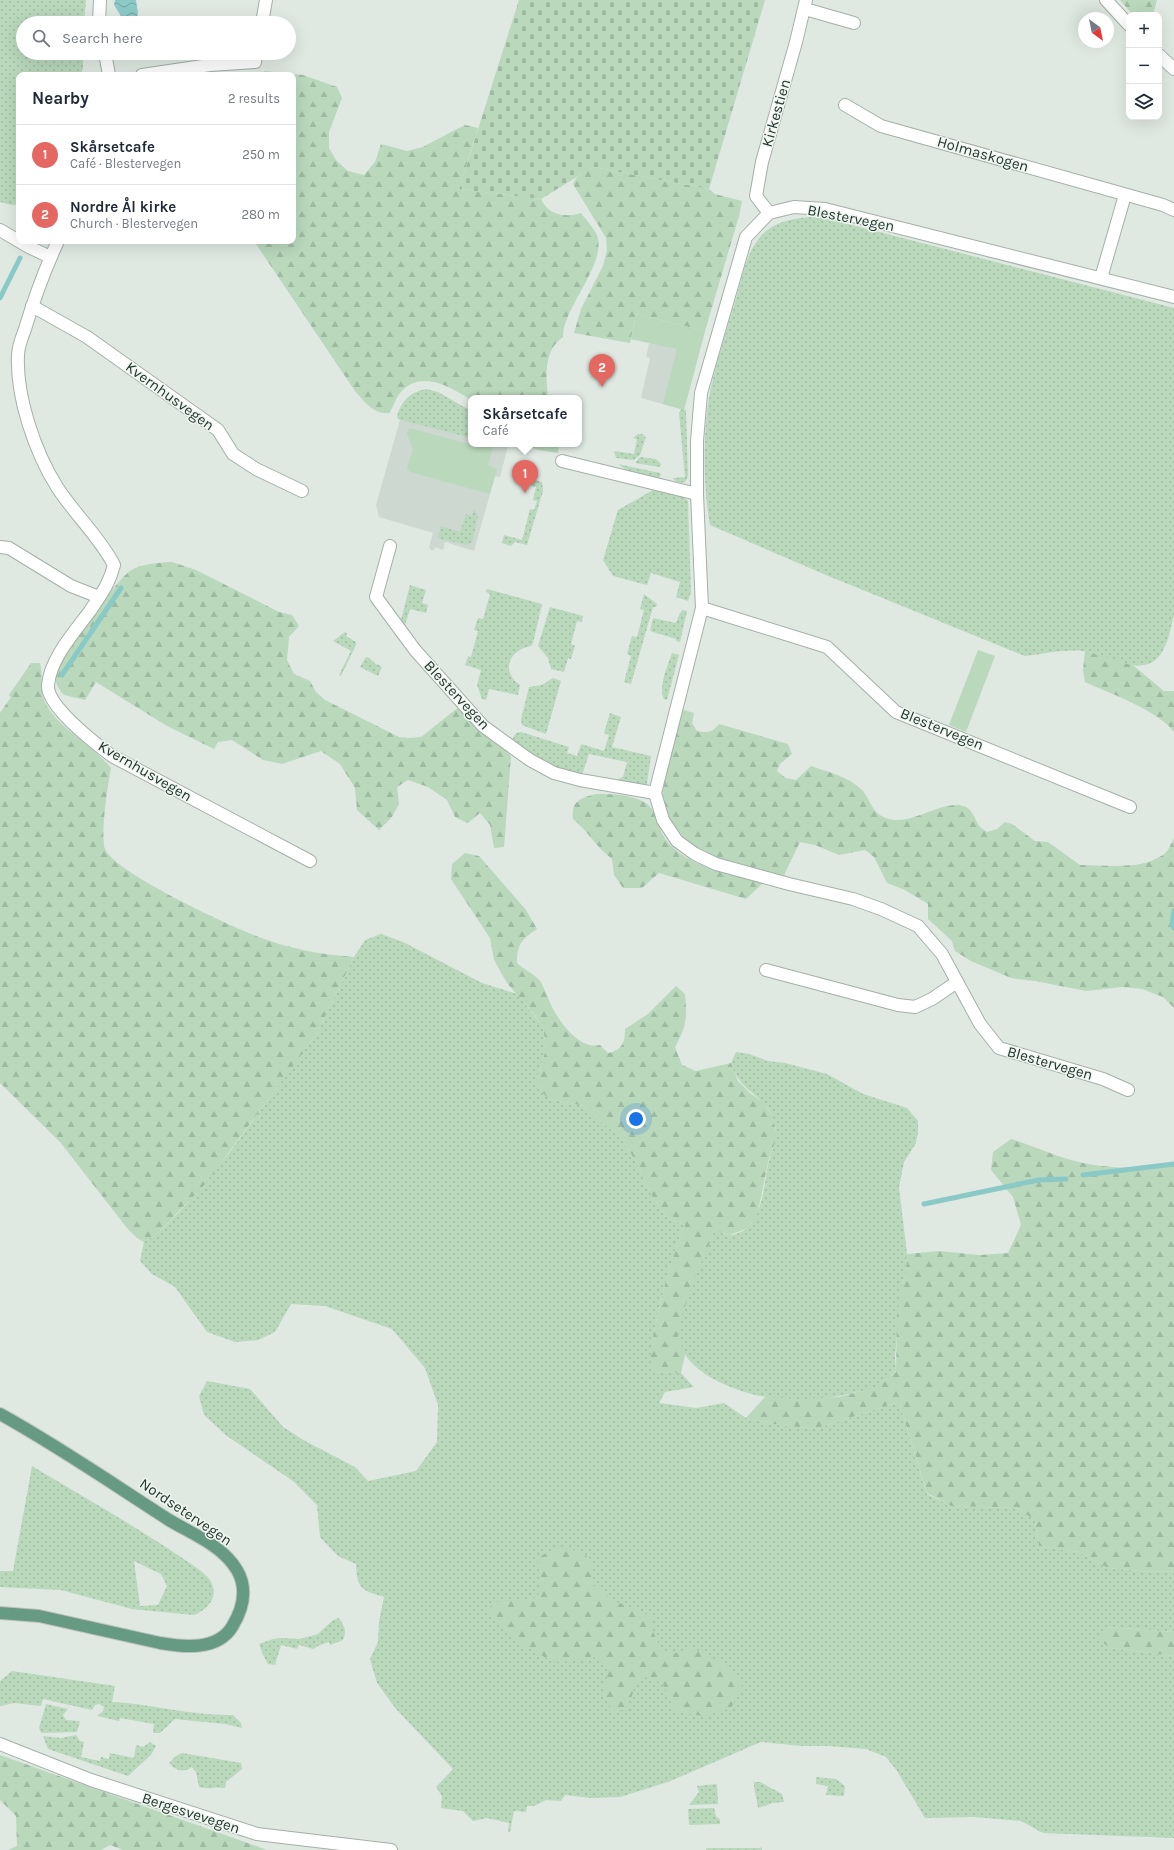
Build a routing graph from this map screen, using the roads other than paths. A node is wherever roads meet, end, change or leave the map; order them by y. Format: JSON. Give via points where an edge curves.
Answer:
{"nodes":[{"id":1,"x":100,"y":0,"type":"edge"},
{"id":2,"x":266,"y":0,"type":"edge"},
{"id":3,"x":1106,"y":0,"type":"edge"},
{"id":4,"x":806,"y":5,"type":"edge"},
{"id":5,"x":99,"y":16,"type":"edge"},
{"id":6,"x":263,"y":16,"type":"edge"},
{"id":7,"x":854,"y":22,"type":"dead end"},
{"id":8,"x":1126,"y":22,"type":"edge"},
{"id":9,"x":1162,"y":58,"type":"edge"},
{"id":10,"x":105,"y":60,"type":"edge"},
{"id":11,"x":255,"y":60,"type":"edge"},
{"id":12,"x":1174,"y":69,"type":"edge"},
{"id":13,"x":107,"y":72,"type":"edge"},
{"id":14,"x":162,"y":72,"type":"edge"},
{"id":15,"x":845,"y":105,"type":"dead end"},
{"id":16,"x":1125,"y":194,"type":"junction"},
{"id":17,"x":1174,"y":210,"type":"edge"},
{"id":18,"x":769,"y":213,"type":"junction"},
{"id":19,"x":0,"y":230,"type":"edge"},
{"id":20,"x":16,"y":239,"type":"edge"},
{"id":21,"x":24,"y":244,"type":"edge"},
{"id":22,"x":56,"y":244,"type":"edge"},
{"id":23,"x":50,"y":257,"type":"junction"},
{"id":24,"x":1101,"y":278,"type":"junction"},
{"id":25,"x":1174,"y":298,"type":"edge"},
{"id":26,"x":32,"y":306,"type":"junction"},
{"id":27,"x":562,"y":461,"type":"dead end"},
{"id":28,"x":302,"y":491,"type":"dead end"},
{"id":29,"x":697,"y":494,"type":"junction"},
{"id":30,"x":390,"y":546,"type":"dead end"},
{"id":31,"x":0,"y":547,"type":"edge"},
{"id":32,"x":99,"y":597,"type":"junction"},
{"id":33,"x":702,"y":608,"type":"junction"},
{"id":34,"x":654,"y":793,"type":"junction"},
{"id":35,"x":1130,"y":806,"type":"dead end"},
{"id":36,"x":310,"y":861,"type":"dead end"},
{"id":37,"x":766,"y":970,"type":"dead end"},
{"id":38,"x":957,"y":982,"type":"junction"},
{"id":39,"x":1128,"y":1090,"type":"dead end"},
{"id":40,"x":0,"y":1414,"type":"edge"},
{"id":41,"x":0,"y":1613,"type":"edge"},
{"id":42,"x":0,"y":1744,"type":"edge"},
{"id":43,"x":391,"y":1850,"type":"edge"}],
"edges":[{"from":1,"to":5,"type":"street"},
{"from":2,"to":6,"type":"street"},
{"from":3,"to":8,"type":"street"},
{"from":4,"to":7,"type":"street","name":"Kirkestien"},
{"from":4,"to":18,"type":"street","name":"Kirkestien","via":[[762,162],[756,196]]},
{"from":9,"to":12,"type":"street"},
{"from":10,"to":13,"type":"street"},
{"from":11,"to":14,"type":"street"},
{"from":15,"to":16,"type":"street","name":"Holmaskogen","via":[[881,126]]},
{"from":16,"to":17,"type":"street","name":"Holmaskogen"},
{"from":16,"to":24,"type":"street"},
{"from":18,"to":24,"type":"street","name":"Blestervegen","via":[[794,207],[825,209]]},
{"from":18,"to":29,"type":"street","via":[[746,237],[701,392],[697,441]]},
{"from":19,"to":20,"type":"street"},
{"from":21,"to":23,"type":"street"},
{"from":22,"to":23,"type":"street","name":"Kvernhusvegen"},
{"from":23,"to":26,"type":"street","name":"Kvernhusvegen"},
{"from":24,"to":25,"type":"street","name":"Blestervegen"},
{"from":26,"to":28,"type":"street","name":"Kvernhusvegen","via":[[87,337],[218,430],[233,454],[256,469]]},
{"from":26,"to":32,"type":"street","name":"Kvernhusvegen","via":[[18,354],[19,375],[28,421],[43,461],[56,486],[105,548],[114,565],[110,582]]},
{"from":27,"to":29,"type":"street"},
{"from":29,"to":33,"type":"street"},
{"from":30,"to":34,"type":"street","name":"Blestervegen","via":[[376,597],[415,650],[484,726],[530,760],[554,772],[580,780]]},
{"from":31,"to":32,"type":"street","via":[[9,548],[71,586]]},
{"from":32,"to":36,"type":"street","name":"Kvernhusvegen","via":[[54,662],[48,686],[54,701],[66,717],[88,739],[112,756]]},
{"from":33,"to":34,"type":"street"},
{"from":33,"to":35,"type":"street","name":"Blestervegen","via":[[827,647],[896,712]]},
{"from":34,"to":38,"type":"street","name":"Blestervegen","via":[[663,820],[677,841],[695,854],[716,864],[853,899],[918,926],[942,954]]},
{"from":37,"to":38,"type":"street","via":[[890,1003],[916,1007]]},
{"from":38,"to":39,"type":"street","name":"Blestervegen","via":[[980,1024],[999,1048],[1103,1079]]},
{"from":40,"to":41,"type":"main road","name":"Nordsetervegen","via":[[210,1544],[226,1557],[236,1570],[242,1583],[244,1601],[230,1630],[216,1641],[197,1647],[180,1647],[39,1616]]},
{"from":42,"to":43,"type":"street","name":"Bergesvevegen","via":[[91,1780],[257,1834]]}]}
